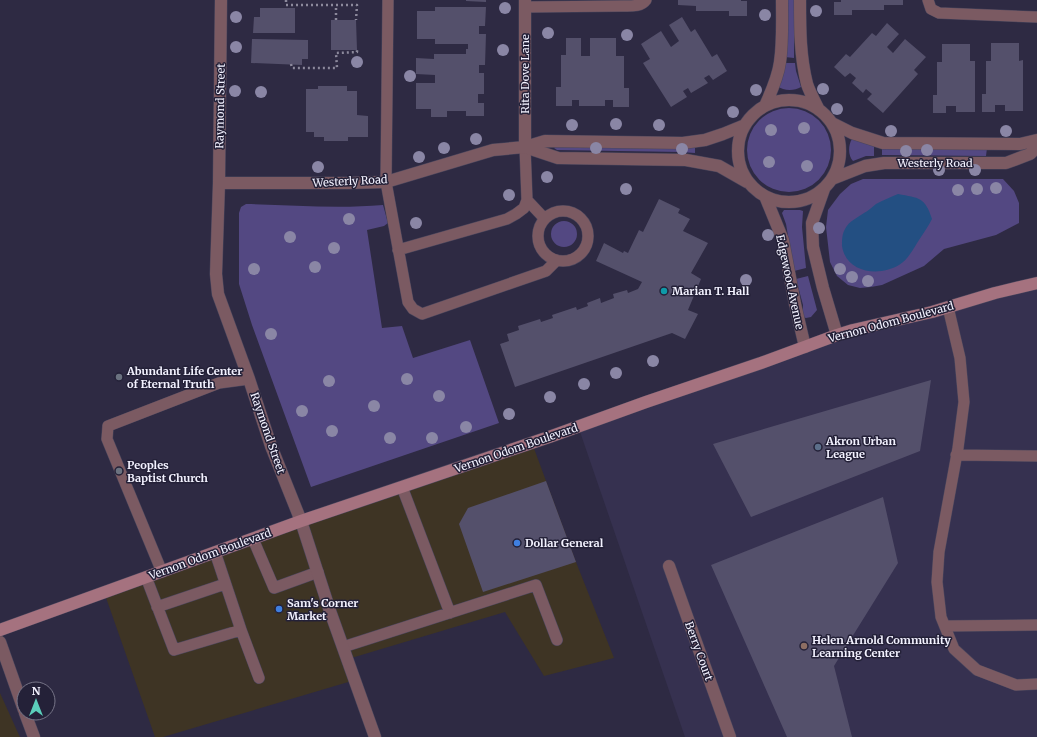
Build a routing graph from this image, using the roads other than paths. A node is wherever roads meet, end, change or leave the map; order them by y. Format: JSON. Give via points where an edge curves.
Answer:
{"nodes":[{"id":1,"x":221,"y":0,"type":"edge"},
{"id":2,"x":388,"y":0,"type":"edge"},
{"id":3,"x":646,"y":0,"type":"edge"},
{"id":4,"x":782,"y":0,"type":"edge"},
{"id":5,"x":800,"y":0,"type":"edge"},
{"id":6,"x":928,"y":0,"type":"edge"},
{"id":7,"x":525,"y":3,"type":"edge"},
{"id":8,"x":1037,"y":16,"type":"edge"},
{"id":9,"x":765,"y":106,"type":"junction"},
{"id":10,"x":819,"y":110,"type":"junction"},
{"id":11,"x":832,"y":123,"type":"junction"},
{"id":12,"x":745,"y":125,"type":"junction"},
{"id":13,"x":1037,"y":140,"type":"edge"},
{"id":14,"x":525,"y":147,"type":"junction"},
{"id":15,"x":1037,"y":147,"type":"edge"},
{"id":16,"x":832,"y":179,"type":"junction"},
{"id":17,"x":386,"y":182,"type":"junction"},
{"id":18,"x":748,"y":182,"type":"junction"},
{"id":19,"x":219,"y":183,"type":"junction"},
{"id":20,"x":824,"y":189,"type":"junction"},
{"id":21,"x":765,"y":196,"type":"junction"},
{"id":22,"x":527,"y":200,"type":"junction"},
{"id":23,"x":544,"y":218,"type":"junction"},
{"id":24,"x":398,"y":250,"type":"junction"},
{"id":25,"x":556,"y":260,"type":"junction"},
{"id":26,"x":1037,"y":283,"type":"edge"},
{"id":27,"x":948,"y":307,"type":"junction"},
{"id":28,"x":837,"y":335,"type":"junction"},
{"id":29,"x":805,"y":347,"type":"junction"},
{"id":30,"x":249,"y":379,"type":"junction"},
{"id":31,"x":956,"y":455,"type":"junction"},
{"id":32,"x":1037,"y":456,"type":"edge"},
{"id":33,"x":402,"y":487,"type":"junction"},
{"id":34,"x":301,"y":521,"type":"junction"},
{"id":35,"x":253,"y":539,"type":"junction"},
{"id":36,"x":215,"y":552,"type":"junction"},
{"id":37,"x":669,"y":566,"type":"dead end"},
{"id":38,"x":162,"y":572,"type":"junction"},
{"id":39,"x":318,"y":572,"type":"junction"},
{"id":40,"x":146,"y":577,"type":"junction"},
{"id":41,"x":225,"y":584,"type":"junction"},
{"id":42,"x":157,"y":607,"type":"junction"},
{"id":43,"x":450,"y":613,"type":"junction"},
{"id":44,"x":1037,"y":625,"type":"edge"},
{"id":45,"x":945,"y":626,"type":"junction"},
{"id":46,"x":0,"y":630,"type":"edge"},
{"id":47,"x":241,"y":630,"type":"junction"},
{"id":48,"x":557,"y":640,"type":"dead end"},
{"id":49,"x":0,"y":642,"type":"edge"},
{"id":50,"x":343,"y":647,"type":"junction"},
{"id":51,"x":259,"y":678,"type":"dead end"},
{"id":52,"x":1037,"y":684,"type":"edge"},
{"id":53,"x":16,"y":687,"type":"edge"},
{"id":54,"x":28,"y":721,"type":"edge"},
{"id":55,"x":34,"y":737,"type":"edge"},
{"id":56,"x":376,"y":737,"type":"edge"},
{"id":57,"x":730,"y":737,"type":"edge"}],
"edges":[{"from":1,"to":19,"type":"street","name":"Raymond Street"},
{"from":2,"to":17,"type":"lane"},
{"from":3,"to":7,"type":"lane","via":[[637,5],[623,6]]},
{"from":4,"to":9,"type":"street","via":[[780,62],[776,80]]},
{"from":5,"to":10,"type":"street","via":[[802,60],[808,86]]},
{"from":6,"to":8,"type":"lane","via":[[931,9],[940,13]]},
{"from":7,"to":14,"type":"street","name":"Rita Dove Lane"},
{"from":9,"to":10,"type":"street","via":[[778,101],[792,100],[806,103]]},
{"from":9,"to":12,"type":"street","via":[[753,114]]},
{"from":10,"to":11,"type":"street"},
{"from":11,"to":13,"type":"street","name":"Westerly Road","via":[[852,133],[883,143],[1020,144]]},
{"from":11,"to":16,"type":"street","via":[[838,136],[840,151],[838,166]]},
{"from":12,"to":14,"type":"street","name":"Westerly Road","via":[[705,140],[683,143],[545,141]]},
{"from":12,"to":18,"type":"street","via":[[739,139],[738,154]]},
{"from":14,"to":17,"type":"street","name":"Westerly Road","via":[[493,150]]},
{"from":14,"to":18,"type":"street","name":"Westerly Road","via":[[558,158],[700,162],[719,166]]},
{"from":14,"to":22,"type":"lane"},
{"from":15,"to":16,"type":"street","name":"Westerly Road","via":[[1030,154],[1006,163],[884,163],[865,166]]},
{"from":16,"to":20,"type":"street"},
{"from":17,"to":19,"type":"street","name":"Westerly Road"},
{"from":17,"to":24,"type":"lane"},
{"from":18,"to":21,"type":"street"},
{"from":19,"to":30,"type":"street","name":"Raymond Street","via":[[216,274],[218,294]]},
{"from":20,"to":21,"type":"street","via":[[802,201],[789,203]]},
{"from":20,"to":28,"type":"street","via":[[812,223],[813,247]]},
{"from":21,"to":29,"type":"street","name":"Edgewood Avenue","via":[[783,240]]},
{"from":22,"to":23,"type":"lane"},
{"from":22,"to":24,"type":"lane","via":[[524,208],[507,219]]},
{"from":23,"to":25,"type":"lane","via":[[539,225],[538,242],[541,250]]},
{"from":23,"to":25,"type":"lane","via":[[560,210],[569,211],[583,220],[587,227],[587,243],[584,250],[571,260]]},
{"from":24,"to":25,"type":"lane","via":[[408,302],[413,309],[422,314],[546,271]]},
{"from":26,"to":27,"type":"main road","name":"Vernon Odom Boulevard"},
{"from":27,"to":28,"type":"main road","name":"Vernon Odom Boulevard"},
{"from":27,"to":31,"type":"lane","via":[[960,358],[964,402]]},
{"from":28,"to":29,"type":"main road","name":"Vernon Odom Boulevard"},
{"from":29,"to":33,"type":"main road","name":"Vernon Odom Boulevard"},
{"from":30,"to":34,"type":"street","name":"Raymond Street","via":[[271,446]]},
{"from":30,"to":38,"type":"lane","via":[[219,383],[108,426],[107,439]]},
{"from":31,"to":32,"type":"lane"},
{"from":31,"to":45,"type":"lane","via":[[939,552],[937,582],[941,617]]},
{"from":33,"to":34,"type":"main road","name":"Vernon Odom Boulevard"},
{"from":33,"to":43,"type":"lane"},
{"from":34,"to":35,"type":"main road","name":"Vernon Odom Boulevard"},
{"from":34,"to":39,"type":"street","name":"Raymond Street"},
{"from":35,"to":36,"type":"main road","name":"Vernon Odom Boulevard"},
{"from":35,"to":39,"type":"lane","via":[[274,588]]},
{"from":36,"to":38,"type":"main road","name":"Vernon Odom Boulevard"},
{"from":36,"to":41,"type":"lane"},
{"from":37,"to":57,"type":"street","name":"Berry Court"},
{"from":38,"to":40,"type":"main road","name":"Vernon Odom Boulevard"},
{"from":39,"to":50,"type":"street","name":"Raymond Street"},
{"from":40,"to":42,"type":"lane"},
{"from":40,"to":46,"type":"main road","name":"Vernon Odom Boulevard"},
{"from":41,"to":42,"type":"lane"},
{"from":41,"to":47,"type":"lane"},
{"from":42,"to":47,"type":"lane","via":[[174,650]]},
{"from":43,"to":48,"type":"lane","via":[[536,585]]},
{"from":43,"to":50,"type":"lane"},
{"from":44,"to":45,"type":"lane"},
{"from":45,"to":52,"type":"lane","via":[[954,649],[977,670],[1016,685]]},
{"from":47,"to":51,"type":"lane"},
{"from":49,"to":53,"type":"street"},
{"from":50,"to":56,"type":"street","name":"Raymond Street"},
{"from":54,"to":55,"type":"street"}]}
